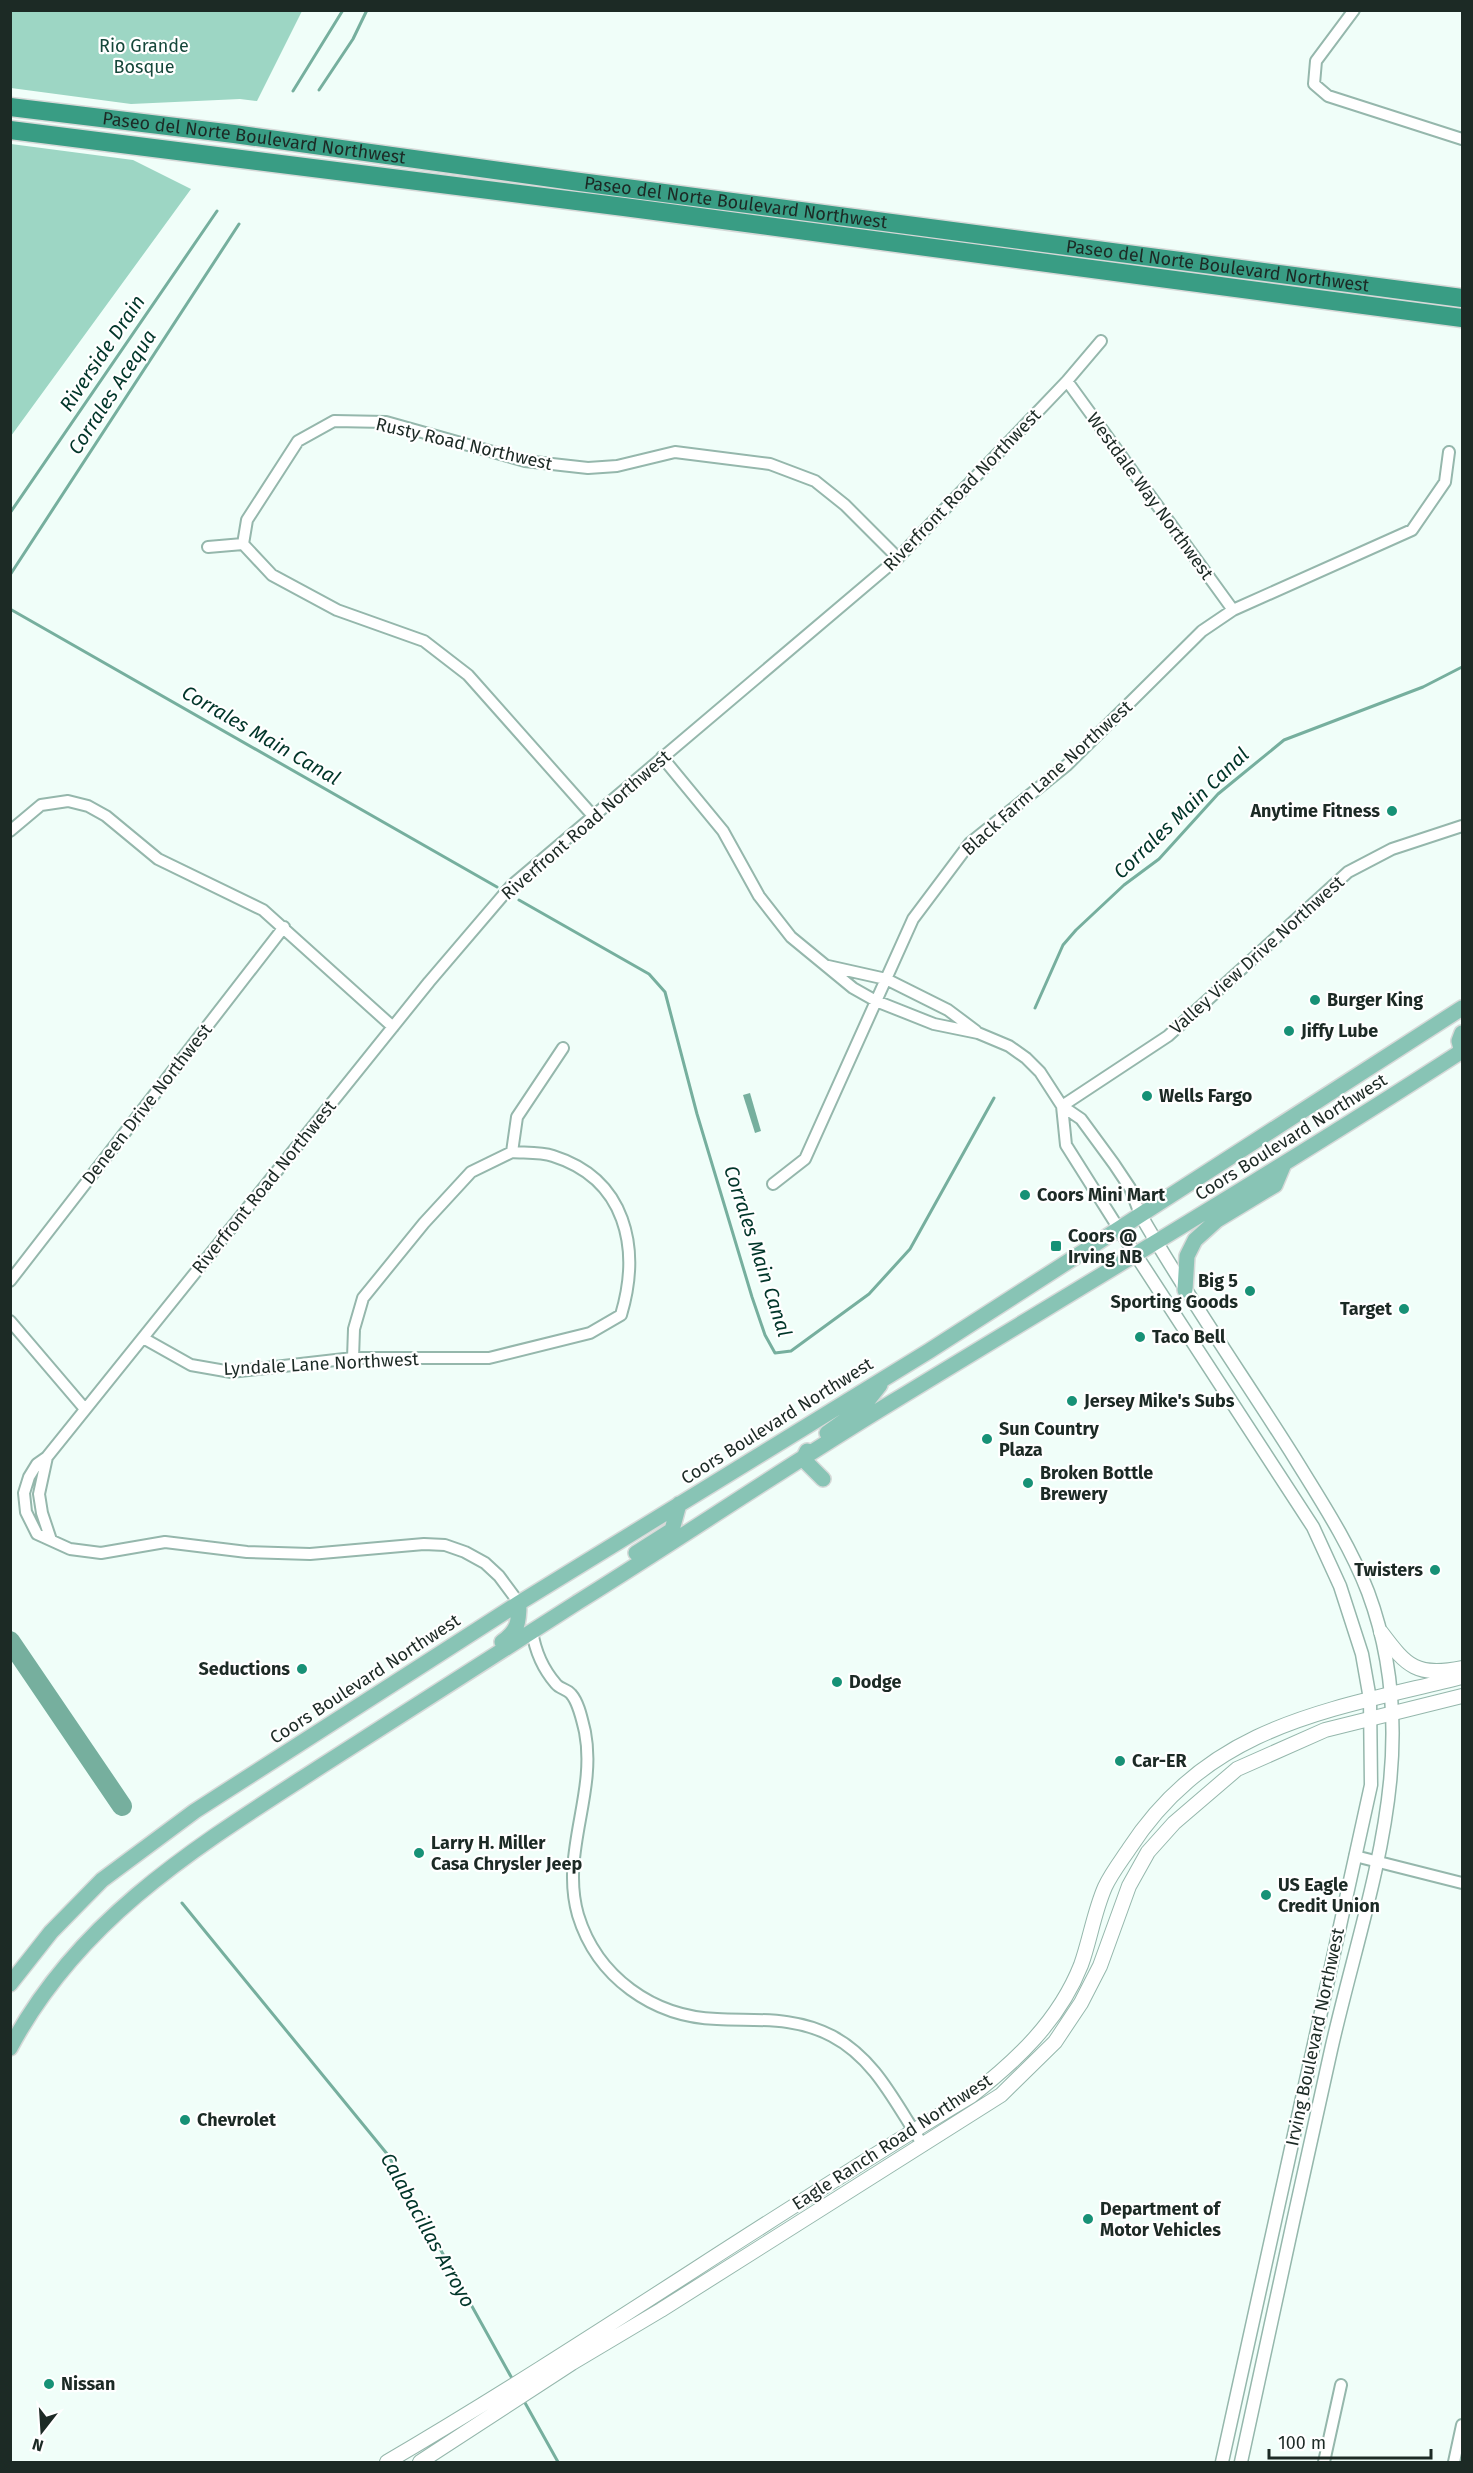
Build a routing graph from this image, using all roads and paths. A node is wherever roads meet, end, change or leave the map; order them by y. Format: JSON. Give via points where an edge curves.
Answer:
{"nodes":[{"id":1,"x":1354,"y":10,"type":"edge"},
{"id":2,"x":10,"y":107,"type":"edge"},
{"id":3,"x":10,"y":130,"type":"edge"},
{"id":4,"x":1462,"y":139,"type":"edge"},
{"id":5,"x":1462,"y":298,"type":"edge"},
{"id":6,"x":1462,"y":318,"type":"edge"},
{"id":7,"x":1101,"y":341,"type":"dead end"},
{"id":8,"x":1067,"y":381,"type":"junction"},
{"id":9,"x":1449,"y":452,"type":"dead end"},
{"id":10,"x":243,"y":544,"type":"junction"},
{"id":11,"x":207,"y":547,"type":"dead end"},
{"id":12,"x":898,"y":558,"type":"junction"},
{"id":13,"x":1233,"y":610,"type":"junction"},
{"id":14,"x":663,"y":757,"type":"junction"},
{"id":15,"x":594,"y":817,"type":"junction"},
{"id":16,"x":1462,"y":826,"type":"edge"},
{"id":17,"x":10,"y":831,"type":"edge"},
{"id":18,"x":284,"y":927,"type":"junction"},
{"id":19,"x":825,"y":965,"type":"junction"},
{"id":20,"x":886,"y":980,"type":"junction"},
{"id":21,"x":876,"y":1001,"type":"junction"},
{"id":22,"x":1462,"y":1008,"type":"edge"},
{"id":23,"x":393,"y":1027,"type":"junction"},
{"id":24,"x":978,"y":1033,"type":"junction"},
{"id":25,"x":1462,"y":1033,"type":"edge"},
{"id":26,"x":563,"y":1048,"type":"dead end"},
{"id":27,"x":1462,"y":1052,"type":"edge"},
{"id":28,"x":1062,"y":1106,"type":"junction"},
{"id":29,"x":512,"y":1152,"type":"junction"},
{"id":30,"x":1283,"y":1166,"type":"junction"},
{"id":31,"x":773,"y":1184,"type":"dead end"},
{"id":32,"x":1140,"y":1214,"type":"junction"},
{"id":33,"x":1119,"y":1229,"type":"junction"},
{"id":34,"x":1156,"y":1243,"type":"junction"},
{"id":35,"x":1135,"y":1255,"type":"junction"},
{"id":36,"x":10,"y":1281,"type":"edge"},
{"id":37,"x":1185,"y":1290,"type":"junction"},
{"id":38,"x":10,"y":1321,"type":"edge"},
{"id":39,"x":144,"y":1338,"type":"junction"},
{"id":40,"x":353,"y":1358,"type":"junction"},
{"id":41,"x":888,"y":1376,"type":"junction"},
{"id":42,"x":85,"y":1409,"type":"junction"},
{"id":43,"x":47,"y":1457,"type":"junction"},
{"id":44,"x":803,"y":1460,"type":"junction"},
{"id":45,"x":823,"y":1479,"type":"dead end"},
{"id":46,"x":679,"y":1504,"type":"junction"},
{"id":47,"x":51,"y":1540,"type":"junction"},
{"id":48,"x":519,"y":1603,"type":"junction"},
{"id":49,"x":532,"y":1631,"type":"junction"},
{"id":50,"x":1381,"y":1632,"type":"junction"},
{"id":51,"x":1462,"y":1668,"type":"edge"},
{"id":52,"x":1462,"y":1677,"type":"edge"},
{"id":53,"x":1392,"y":1694,"type":"junction"},
{"id":54,"x":1462,"y":1696,"type":"edge"},
{"id":55,"x":1370,"y":1699,"type":"junction"},
{"id":56,"x":1394,"y":1714,"type":"junction"},
{"id":57,"x":1371,"y":1719,"type":"junction"},
{"id":58,"x":322,"y":1766,"type":"junction"},
{"id":59,"x":1355,"y":1856,"type":"junction"},
{"id":60,"x":1378,"y":1862,"type":"junction"},
{"id":61,"x":1462,"y":1882,"type":"edge"},
{"id":62,"x":10,"y":1984,"type":"edge"},
{"id":63,"x":10,"y":2048,"type":"edge"},
{"id":64,"x":913,"y":2130,"type":"junction"},
{"id":65,"x":923,"y":2145,"type":"junction"},
{"id":66,"x":569,"y":2358,"type":"junction"},
{"id":67,"x":1341,"y":2385,"type":"dead end"},
{"id":68,"x":1462,"y":2426,"type":"edge"},
{"id":69,"x":459,"y":2427,"type":"junction"},
{"id":70,"x":387,"y":2463,"type":"edge"},
{"id":71,"x":420,"y":2463,"type":"edge"},
{"id":72,"x":1222,"y":2463,"type":"edge"},
{"id":73,"x":1241,"y":2463,"type":"edge"},
{"id":74,"x":1324,"y":2463,"type":"edge"},
{"id":75,"x":1454,"y":2463,"type":"edge"}],
"edges":[{"from":1,"to":4,"type":"street","via":[[1316,61],[1314,84],[1328,96]]},
{"from":2,"to":5,"type":"highway","name":"Paseo del Norte Boulevard Northwest"},
{"from":3,"to":6,"type":"highway","name":"Paseo del Norte Boulevard Northwest"},
{"from":7,"to":8,"type":"street","name":"Riverfront Road Northwest"},
{"from":8,"to":12,"type":"street","name":"Riverfront Road Northwest"},
{"from":8,"to":13,"type":"street","name":"Westdale Way Northwest"},
{"from":9,"to":13,"type":"street","name":"Black Farm Lane Northwest","via":[[1445,482],[1412,530]]},
{"from":10,"to":11,"type":"street"},
{"from":10,"to":12,"type":"street","name":"Rusty Road Northwest","via":[[247,520],[298,441],[334,421],[386,422],[525,461],[588,468],[617,466],[675,452],[770,464],[815,481]]},
{"from":10,"to":15,"type":"street","via":[[272,574],[337,610],[424,641],[459,668]]},
{"from":12,"to":14,"type":"street","name":"Riverfront Road Northwest"},
{"from":13,"to":20,"type":"street","name":"Black Farm Lane Northwest","via":[[1202,632],[1067,765],[970,843],[913,919]]},
{"from":14,"to":15,"type":"street","name":"Riverfront Road Northwest"},
{"from":14,"to":19,"type":"street","via":[[723,831],[771,914]]},
{"from":15,"to":23,"type":"street","name":"Riverfront Road Northwest","via":[[511,886]]},
{"from":16,"to":28,"type":"street","name":"Valley View Drive Northwest","via":[[1381,853],[1348,872],[1168,1036]]},
{"from":17,"to":18,"type":"street","via":[[41,805],[68,801],[88,806],[158,859],[263,910]]},
{"from":18,"to":23,"type":"street"},
{"from":18,"to":36,"type":"street","name":"Deneen Drive Northwest"},
{"from":19,"to":20,"type":"street"},
{"from":19,"to":21,"type":"street"},
{"from":20,"to":21,"type":"street","name":"Black Farm Lane Northwest"},
{"from":20,"to":24,"type":"street","via":[[948,1010]]},
{"from":21,"to":24,"type":"street","via":[[934,1024]]},
{"from":21,"to":31,"type":"street","name":"Black Farm Lane Northwest","via":[[805,1159]]},
{"from":22,"to":32,"type":"main road","name":"Coors Boulevard Northwest"},
{"from":23,"to":39,"type":"street","name":"Riverfront Road Northwest"},
{"from":24,"to":28,"type":"street","via":[[1026,1058]]},
{"from":25,"to":27,"type":"main road"},
{"from":26,"to":29,"type":"street","via":[[517,1117]]},
{"from":27,"to":30,"type":"main road","name":"Coors Boulevard Northwest"},
{"from":28,"to":32,"type":"street","name":"Irving Boulevard Northwest","via":[[1081,1119],[1114,1164],[1130,1188]]},
{"from":28,"to":33,"type":"street","name":"Irving Boulevard Northwest","via":[[1066,1145]]},
{"from":29,"to":40,"type":"street","via":[[471,1172],[424,1222],[363,1299],[354,1329]]},
{"from":29,"to":40,"type":"street","name":"Lyndale Lane Northwest","via":[[552,1155],[590,1173],[613,1197],[627,1230],[629,1289],[621,1315],[590,1333],[489,1358]]},
{"from":30,"to":34,"type":"main road","name":"Coors Boulevard Northwest"},
{"from":30,"to":37,"type":"main road","via":[[1275,1185],[1217,1220],[1195,1240],[1187,1256]]},
{"from":32,"to":33,"type":"main road","name":"Coors Boulevard Northwest"},
{"from":32,"to":34,"type":"street","name":"Irving Boulevard Northwest"},
{"from":33,"to":35,"type":"street","name":"Irving Boulevard Northwest"},
{"from":33,"to":41,"type":"main road","name":"Coors Boulevard Northwest"},
{"from":34,"to":35,"type":"main road","name":"Coors Boulevard Northwest"},
{"from":34,"to":37,"type":"street","name":"Irving Boulevard Northwest"},
{"from":35,"to":44,"type":"main road","name":"Coors Boulevard Northwest"},
{"from":35,"to":55,"type":"street","name":"Irving Boulevard Northwest","via":[[1313,1527],[1359,1641]]},
{"from":37,"to":50,"type":"street","name":"Irving Boulevard Northwest","via":[[1338,1528],[1361,1575]]},
{"from":38,"to":42,"type":"street"},
{"from":39,"to":40,"type":"street","name":"Lyndale Lane Northwest","via":[[191,1365],[231,1372]]},
{"from":39,"to":42,"type":"street","name":"Riverfront Road Northwest"},
{"from":41,"to":44,"type":"main road","via":[[862,1408],[808,1448]]},
{"from":41,"to":46,"type":"main road","name":"Coors Boulevard Northwest"},
{"from":42,"to":43,"type":"street","name":"Riverfront Road Northwest"},
{"from":43,"to":47,"type":"street","via":[[39,1494]]},
{"from":43,"to":47,"type":"street","name":"Riverfront Road Northwest","via":[[32,1470],[24,1493],[28,1520],[37,1534]]},
{"from":44,"to":45,"type":"main road"},
{"from":44,"to":49,"type":"main road","name":"Coors Boulevard Northwest"},
{"from":46,"to":48,"type":"main road","name":"Coors Boulevard Northwest"},
{"from":46,"to":49,"type":"main road","via":[[672,1530],[537,1619]]},
{"from":47,"to":48,"type":"street","via":[[90,1553],[165,1542],[294,1554],[444,1545],[485,1563]]},
{"from":48,"to":58,"type":"main road","via":[[519,1624],[512,1635],[354,1737]]},
{"from":48,"to":62,"type":"main road","name":"Coors Boulevard Northwest","via":[[195,1811],[114,1870],[62,1920]]},
{"from":49,"to":58,"type":"main road","name":"Coors Boulevard Northwest"},
{"from":49,"to":64,"type":"street","via":[[542,1662],[555,1683],[570,1692],[582,1722],[588,1762],[572,1861],[573,1892],[585,1934],[604,1964],[638,1995],[681,2014],[718,2020],[789,2021],[832,2036],[857,2053],[876,2073]]},
{"from":50,"to":51,"type":"main road","via":[[1398,1656],[1414,1668],[1436,1673]]},
{"from":50,"to":53,"type":"street","name":"Irving Boulevard Northwest"},
{"from":52,"to":53,"type":"main road","name":"Eagle Ranch Road Northwest"},
{"from":53,"to":55,"type":"main road","name":"Eagle Ranch Road Northwest"},
{"from":53,"to":56,"type":"street","name":"Irving Boulevard Northwest"},
{"from":54,"to":56,"type":"main road","name":"Eagle Ranch Road Northwest"},
{"from":55,"to":57,"type":"street","name":"Irving Boulevard Northwest"},
{"from":55,"to":64,"type":"main road","name":"Eagle Ranch Road Northwest","via":[[1257,1735],[1207,1764],[1177,1790],[1141,1830],[1105,1887],[1080,1966],[1058,2009],[1014,2062],[970,2096]]},
{"from":56,"to":57,"type":"main road","name":"Eagle Ranch Road Northwest"},
{"from":56,"to":60,"type":"street","name":"Irving Boulevard Northwest","via":[[1392,1786]]},
{"from":57,"to":59,"type":"street","name":"Irving Boulevard Northwest","via":[[1371,1785]]},
{"from":57,"to":65,"type":"main road","name":"Eagle Ranch Road Northwest","via":[[1325,1730],[1237,1769],[1174,1823],[1148,1852],[1129,1886],[1100,1966],[1055,2042],[1001,2095]]},
{"from":58,"to":63,"type":"main road","name":"Coors Boulevard Northwest","via":[[210,1839],[137,1893],[66,1964],[27,2017]]},
{"from":59,"to":60,"type":"street"},
{"from":59,"to":72,"type":"street","name":"Irving Boulevard Northwest"},
{"from":60,"to":61,"type":"street"},
{"from":60,"to":73,"type":"street","name":"Irving Boulevard Northwest","via":[[1331,2048]]},
{"from":64,"to":65,"type":"street"},
{"from":64,"to":66,"type":"main road","name":"Eagle Ranch Road Northwest","via":[[664,2288]]},
{"from":65,"to":66,"type":"main road","name":"Eagle Ranch Road Northwest"},
{"from":66,"to":69,"type":"main road","name":"Eagle Ranch Road Northwest"},
{"from":67,"to":74,"type":"street"},
{"from":68,"to":75,"type":"street"},
{"from":69,"to":70,"type":"main road","name":"Eagle Ranch Road Northwest"},
{"from":69,"to":71,"type":"main road","name":"Eagle Ranch Road Northwest"}]}
